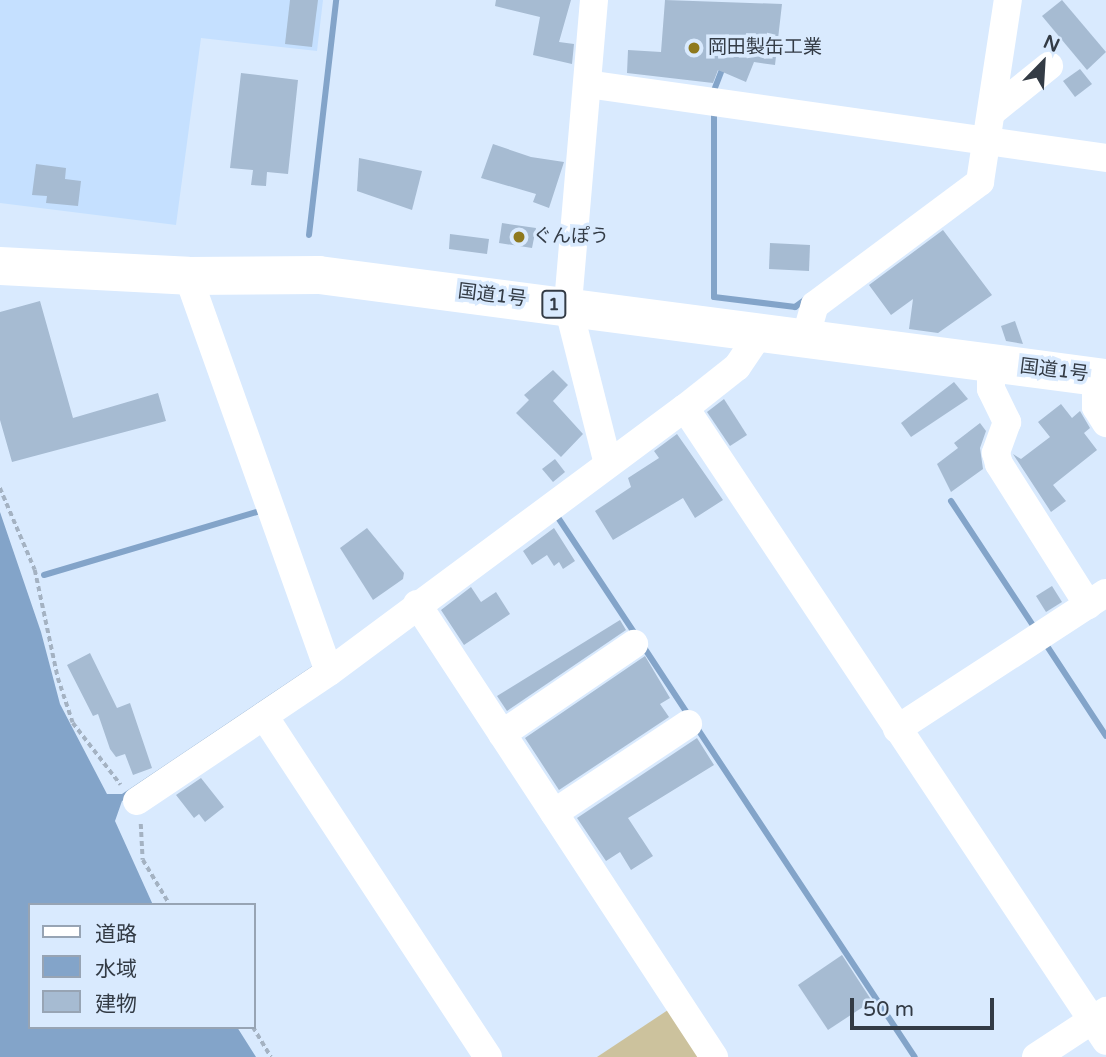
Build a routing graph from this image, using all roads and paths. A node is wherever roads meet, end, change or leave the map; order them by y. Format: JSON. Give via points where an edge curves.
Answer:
{"nodes":[{"id":1,"x":594,"y":0,"type":"edge"},
{"id":2,"x":1008,"y":0,"type":"edge"},
{"id":3,"x":1049,"y":66,"type":"dead end"},
{"id":4,"x":587,"y":85,"type":"junction"},
{"id":5,"x":993,"y":111,"type":"junction"},
{"id":6,"x":988,"y":140,"type":"junction"},
{"id":7,"x":1106,"y":158,"type":"edge"},
{"id":8,"x":0,"y":266,"type":"edge"},
{"id":9,"x":188,"y":276,"type":"junction"},
{"id":10,"x":568,"y":306,"type":"junction"},
{"id":11,"x":760,"y":333,"type":"junction"},
{"id":12,"x":805,"y":339,"type":"junction"},
{"id":13,"x":991,"y":363,"type":"junction"},
{"id":14,"x":1101,"y":377,"type":"edge"},
{"id":15,"x":685,"y":408,"type":"junction"},
{"id":16,"x":1106,"y":423,"type":"edge"},
{"id":17,"x":608,"y":464,"type":"junction"},
{"id":18,"x":0,"y":488,"type":"edge"},
{"id":19,"x":1097,"y":599,"type":"edge"},
{"id":20,"x":416,"y":604,"type":"junction"},
{"id":21,"x":634,"y":644,"type":"dead end"},
{"id":22,"x":329,"y":672,"type":"junction"},
{"id":23,"x":264,"y":716,"type":"junction"},
{"id":24,"x":688,"y":724,"type":"dead end"},
{"id":25,"x":897,"y":729,"type":"junction"},
{"id":26,"x":502,"y":734,"type":"junction"},
{"id":27,"x":130,"y":794,"type":"junction"},
{"id":28,"x":554,"y":813,"type":"junction"},
{"id":29,"x":169,"y":903,"type":"edge"},
{"id":30,"x":1101,"y":1024,"type":"edge"},
{"id":31,"x":254,"y":1029,"type":"edge"},
{"id":32,"x":271,"y":1057,"type":"edge"},
{"id":33,"x":488,"y":1057,"type":"edge"},
{"id":34,"x":714,"y":1057,"type":"edge"},
{"id":35,"x":1036,"y":1057,"type":"edge"}],
"edges":[{"from":1,"to":4,"type":"street"},
{"from":2,"to":5,"type":"street"},
{"from":3,"to":5,"type":"street"},
{"from":4,"to":6,"type":"street"},
{"from":4,"to":10,"type":"street"},
{"from":5,"to":6,"type":"street"},
{"from":6,"to":7,"type":"street"},
{"from":6,"to":12,"type":"street","via":[[980,182],[815,305]]},
{"from":8,"to":9,"type":"highway","name":"国道1号","number":"1"},
{"from":9,"to":10,"type":"highway","name":"国道1号","number":"1","via":[[319,275]]},
{"from":9,"to":22,"type":"street"},
{"from":10,"to":11,"type":"highway","name":"国道1号","number":"1"},
{"from":10,"to":17,"type":"street"},
{"from":11,"to":12,"type":"highway","name":"国道1号","number":"1"},
{"from":11,"to":15,"type":"street","via":[[737,368]]},
{"from":12,"to":13,"type":"highway","name":"国道1号","number":"1"},
{"from":13,"to":14,"type":"highway","name":"国道1号","number":"1"},
{"from":13,"to":19,"type":"street","via":[[991,389],[1007,422],[996,453],[999,464]]},
{"from":14,"to":16,"type":"street","via":[[1096,407]]},
{"from":15,"to":17,"type":"street"},
{"from":15,"to":25,"type":"street"},
{"from":17,"to":20,"type":"street"},
{"from":18,"to":27,"type":"path","via":[[35,570],[58,678],[74,723]]},
{"from":19,"to":25,"type":"street"},
{"from":20,"to":22,"type":"street"},
{"from":20,"to":26,"type":"street"},
{"from":21,"to":26,"type":"street"},
{"from":22,"to":23,"type":"street"},
{"from":23,"to":27,"type":"street"},
{"from":23,"to":33,"type":"street"},
{"from":24,"to":28,"type":"street"},
{"from":25,"to":30,"type":"street"},
{"from":26,"to":28,"type":"street"},
{"from":27,"to":29,"type":"path","via":[[143,860]]},
{"from":28,"to":34,"type":"street"},
{"from":30,"to":35,"type":"street"},
{"from":31,"to":32,"type":"path"}]}
